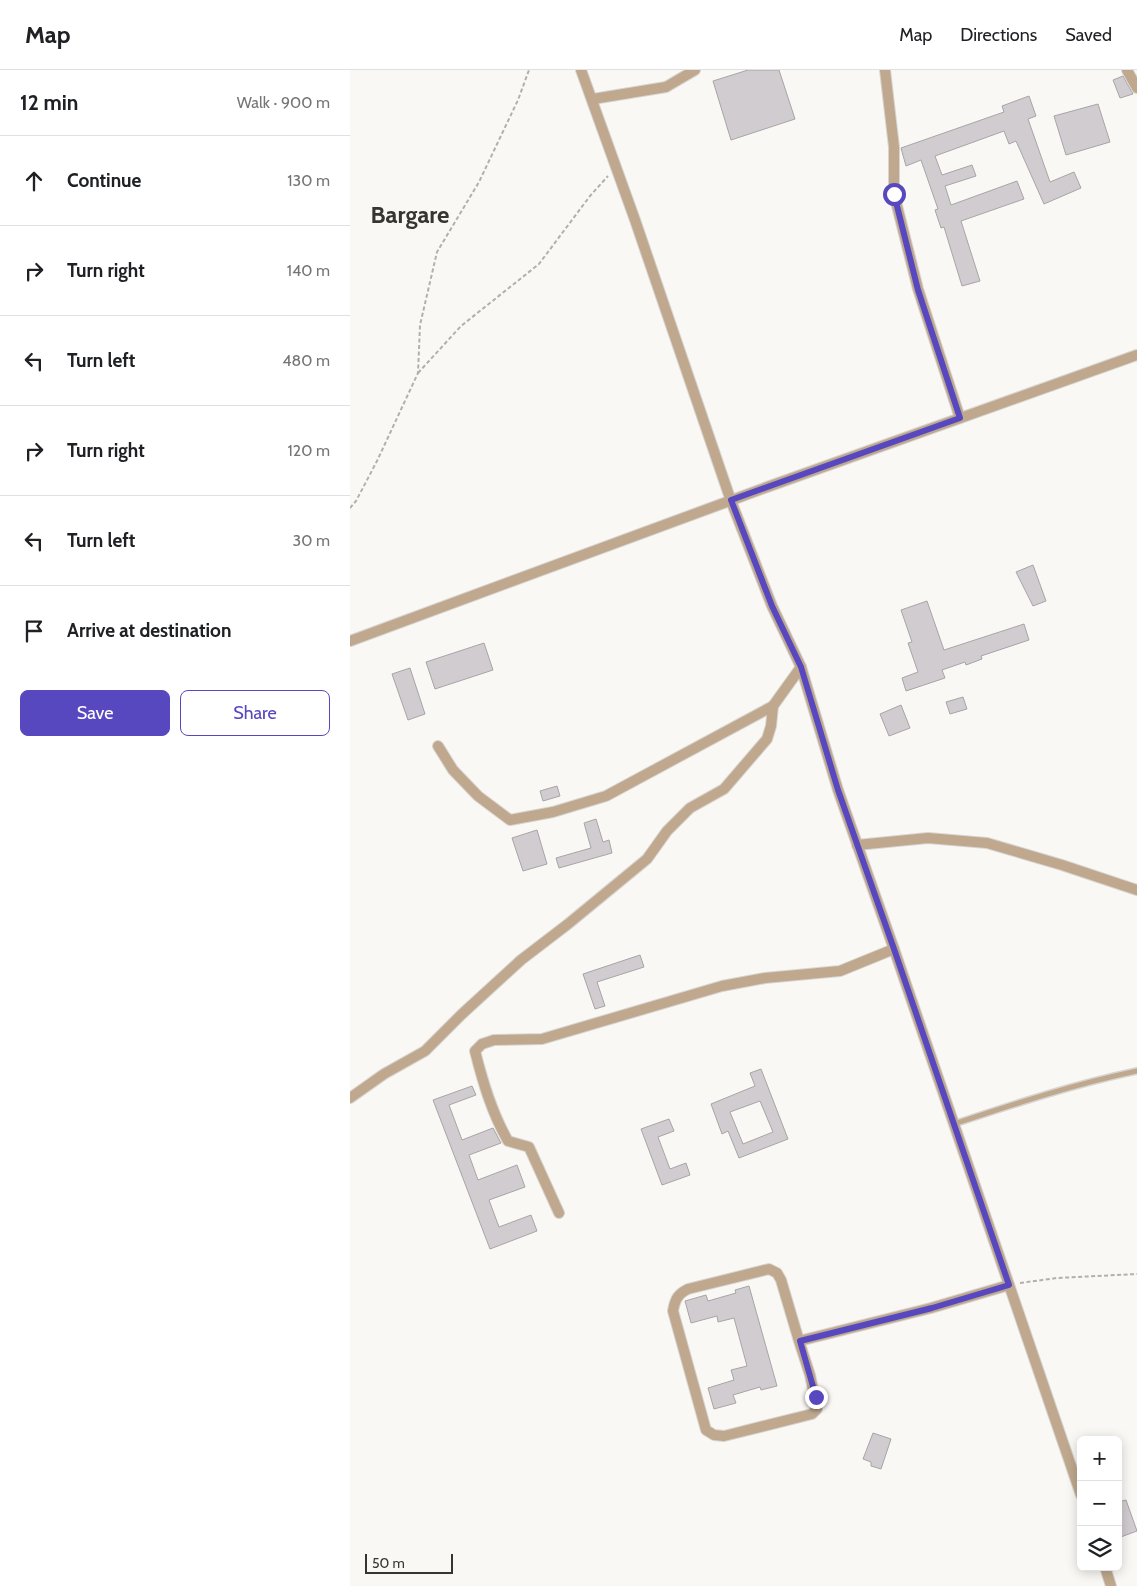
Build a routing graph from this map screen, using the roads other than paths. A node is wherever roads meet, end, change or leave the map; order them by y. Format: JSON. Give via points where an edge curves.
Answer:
{"nodes":[{"id":1,"x":582,"y":70,"type":"edge"},
{"id":2,"x":695,"y":70,"type":"edge"},
{"id":3,"x":885,"y":70,"type":"edge"},
{"id":4,"x":1127,"y":70,"type":"edge"},
{"id":5,"x":1137,"y":88,"type":"edge"},
{"id":6,"x":593,"y":99,"type":"junction"},
{"id":7,"x":1137,"y":355,"type":"edge"},
{"id":8,"x":960,"y":418,"type":"junction"},
{"id":9,"x":731,"y":500,"type":"junction"},
{"id":10,"x":350,"y":641,"type":"edge"},
{"id":11,"x":801,"y":667,"type":"junction"},
{"id":12,"x":773,"y":706,"type":"junction"},
{"id":13,"x":438,"y":746,"type":"dead end"},
{"id":14,"x":857,"y":845,"type":"junction"},
{"id":15,"x":1137,"y":890,"type":"edge"},
{"id":16,"x":894,"y":949,"type":"junction"},
{"id":17,"x":1137,"y":1071,"type":"edge"},
{"id":18,"x":350,"y":1098,"type":"edge"},
{"id":19,"x":954,"y":1124,"type":"junction"},
{"id":20,"x":558,"y":1213,"type":"dead end"},
{"id":21,"x":1009,"y":1285,"type":"junction"},
{"id":22,"x":800,"y":1341,"type":"junction"},
{"id":23,"x":1077,"y":1483,"type":"edge"},
{"id":24,"x":1106,"y":1571,"type":"edge"},
{"id":25,"x":1111,"y":1586,"type":"edge"}],
"edges":[{"from":1,"to":6,"type":"street"},
{"from":2,"to":6,"type":"street","via":[[666,87]]},
{"from":3,"to":8,"type":"street","via":[[894,147],[894,194],[918,290]]},
{"from":4,"to":5,"type":"street"},
{"from":6,"to":9,"type":"street"},
{"from":7,"to":8,"type":"street"},
{"from":8,"to":9,"type":"street"},
{"from":9,"to":10,"type":"street"},
{"from":9,"to":11,"type":"street","via":[[772,606]]},
{"from":11,"to":12,"type":"street"},
{"from":11,"to":14,"type":"street"},
{"from":12,"to":13,"type":"street","via":[[606,796],[553,812],[510,820],[478,796],[453,770]]},
{"from":12,"to":18,"type":"street","via":[[766,739],[724,788],[690,808],[667,831],[647,859],[521,960],[425,1051]]},
{"from":14,"to":15,"type":"street","via":[[928,838],[987,843]]},
{"from":14,"to":16,"type":"street"},
{"from":16,"to":19,"type":"street"},
{"from":16,"to":20,"type":"street","via":[[840,971],[765,978],[722,986],[542,1039],[494,1040],[482,1044],[475,1052],[496,1119],[508,1141],[529,1147]]},
{"from":17,"to":19,"type":"lane","via":[[1031,1098]]},
{"from":19,"to":21,"type":"street"},
{"from":21,"to":22,"type":"street"},
{"from":21,"to":23,"type":"street"},
{"from":22,"to":22,"type":"street","via":[[780,1280],[769,1269],[688,1289],[679,1294],[674,1303],[706,1430],[714,1435],[724,1436],[812,1414],[816,1410],[816,1397]]},
{"from":24,"to":25,"type":"street"}]}
